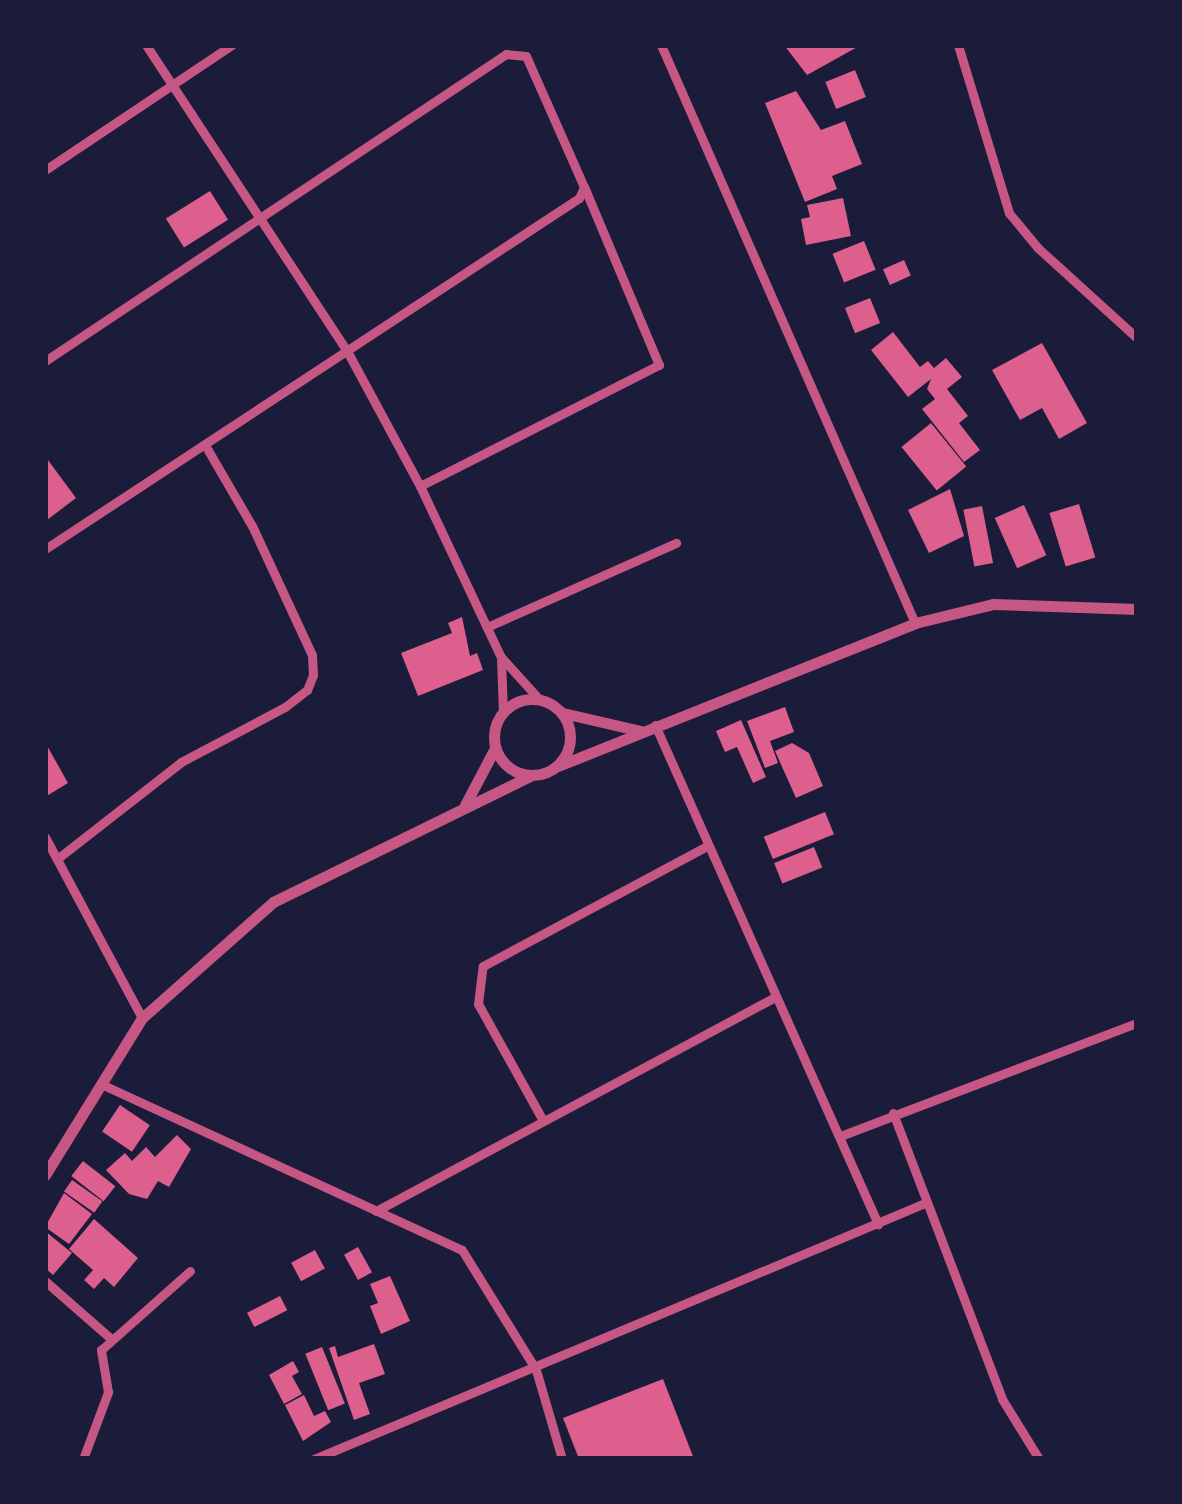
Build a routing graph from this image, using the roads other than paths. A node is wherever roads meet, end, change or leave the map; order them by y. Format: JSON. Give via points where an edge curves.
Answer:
{"nodes":[{"id":1,"x":146,"y":45,"type":"edge"},
{"id":2,"x":232,"y":45,"type":"edge"},
{"id":3,"x":661,"y":45,"type":"edge"},
{"id":4,"x":958,"y":45,"type":"edge"},
{"id":5,"x":172,"y":84,"type":"junction"},
{"id":6,"x":45,"y":170,"type":"edge"},
{"id":7,"x":584,"y":187,"type":"junction"},
{"id":8,"x":262,"y":218,"type":"junction"},
{"id":9,"x":1137,"y":338,"type":"edge"},
{"id":10,"x":347,"y":351,"type":"junction"},
{"id":11,"x":45,"y":361,"type":"edge"},
{"id":12,"x":205,"y":445,"type":"junction"},
{"id":13,"x":420,"y":486,"type":"junction"},
{"id":14,"x":676,"y":543,"type":"dead end"},
{"id":15,"x":45,"y":549,"type":"edge"},
{"id":16,"x":1137,"y":609,"type":"edge"},
{"id":17,"x":915,"y":623,"type":"junction"},
{"id":18,"x":487,"y":627,"type":"junction"},
{"id":19,"x":501,"y":657,"type":"junction"},
{"id":20,"x":538,"y":699,"type":"junction"},
{"id":21,"x":503,"y":712,"type":"junction"},
{"id":22,"x":563,"y":714,"type":"junction"},
{"id":23,"x":656,"y":725,"type":"junction"},
{"id":24,"x":641,"y":731,"type":"junction"},
{"id":25,"x":495,"y":748,"type":"junction"},
{"id":26,"x":558,"y":766,"type":"junction"},
{"id":27,"x":530,"y":776,"type":"junction"},
{"id":28,"x":465,"y":805,"type":"junction"},
{"id":29,"x":45,"y":837,"type":"edge"},
{"id":30,"x":705,"y":846,"type":"junction"},
{"id":31,"x":58,"y":859,"type":"junction"},
{"id":32,"x":776,"y":997,"type":"junction"},
{"id":33,"x":142,"y":1018,"type":"junction"},
{"id":34,"x":1137,"y":1023,"type":"edge"},
{"id":35,"x":101,"y":1084,"type":"junction"},
{"id":36,"x":893,"y":1112,"type":"junction"},
{"id":37,"x":542,"y":1117,"type":"junction"},
{"id":38,"x":843,"y":1135,"type":"junction"},
{"id":39,"x":45,"y":1175,"type":"edge"},
{"id":40,"x":925,"y":1203,"type":"junction"},
{"id":41,"x":376,"y":1211,"type":"junction"},
{"id":42,"x":878,"y":1224,"type":"junction"},
{"id":43,"x":190,"y":1270,"type":"dead end"},
{"id":44,"x":45,"y":1281,"type":"edge"},
{"id":45,"x":110,"y":1338,"type":"junction"},
{"id":46,"x":536,"y":1370,"type":"junction"},
{"id":47,"x":82,"y":1459,"type":"edge"},
{"id":48,"x":314,"y":1459,"type":"edge"},
{"id":49,"x":562,"y":1459,"type":"edge"},
{"id":50,"x":1039,"y":1459,"type":"edge"}],
"edges":[{"from":1,"to":5,"type":"street"},
{"from":2,"to":5,"type":"street"},
{"from":3,"to":17,"type":"street"},
{"from":4,"to":9,"type":"street","via":[[1010,213],[1038,248]]},
{"from":5,"to":6,"type":"street"},
{"from":5,"to":8,"type":"street"},
{"from":7,"to":8,"type":"street","via":[[526,56],[514,52]]},
{"from":7,"to":10,"type":"street","via":[[578,198]]},
{"from":7,"to":13,"type":"street","via":[[659,365]]},
{"from":8,"to":10,"type":"street"},
{"from":8,"to":11,"type":"street"},
{"from":10,"to":12,"type":"street"},
{"from":10,"to":13,"type":"street"},
{"from":12,"to":15,"type":"street"},
{"from":12,"to":31,"type":"street","via":[[252,526],[312,656],[314,674],[307,690],[285,708],[182,762]]},
{"from":13,"to":18,"type":"street"},
{"from":14,"to":18,"type":"street"},
{"from":16,"to":17,"type":"street","via":[[993,604]]},
{"from":17,"to":23,"type":"street"},
{"from":18,"to":19,"type":"street"},
{"from":19,"to":20,"type":"street"},
{"from":19,"to":21,"type":"street"},
{"from":20,"to":21,"type":"street"},
{"from":20,"to":22,"type":"street"},
{"from":21,"to":25,"type":"street"},
{"from":22,"to":24,"type":"street"},
{"from":22,"to":26,"type":"street","via":[[571,736]]},
{"from":23,"to":24,"type":"street"},
{"from":23,"to":30,"type":"street"},
{"from":24,"to":26,"type":"street"},
{"from":25,"to":27,"type":"street","via":[[513,770]]},
{"from":25,"to":28,"type":"street"},
{"from":26,"to":27,"type":"street"},
{"from":27,"to":28,"type":"street"},
{"from":28,"to":33,"type":"street","via":[[288,892]]},
{"from":29,"to":31,"type":"street"},
{"from":30,"to":32,"type":"street"},
{"from":30,"to":37,"type":"street","via":[[482,966],[478,1004]]},
{"from":31,"to":33,"type":"street"},
{"from":32,"to":37,"type":"street"},
{"from":32,"to":38,"type":"street"},
{"from":33,"to":35,"type":"street"},
{"from":34,"to":36,"type":"street"},
{"from":35,"to":39,"type":"street"},
{"from":35,"to":41,"type":"street"},
{"from":36,"to":38,"type":"street"},
{"from":36,"to":40,"type":"street"},
{"from":37,"to":41,"type":"street"},
{"from":38,"to":42,"type":"street"},
{"from":40,"to":42,"type":"street"},
{"from":40,"to":50,"type":"street","via":[[1002,1399]]},
{"from":41,"to":46,"type":"street","via":[[472,1259]]},
{"from":42,"to":46,"type":"street"},
{"from":43,"to":45,"type":"street"},
{"from":44,"to":45,"type":"street"},
{"from":45,"to":47,"type":"street","via":[[101,1350],[108,1392]]},
{"from":46,"to":48,"type":"street","via":[[430,1405]]},
{"from":46,"to":49,"type":"street"}]}
